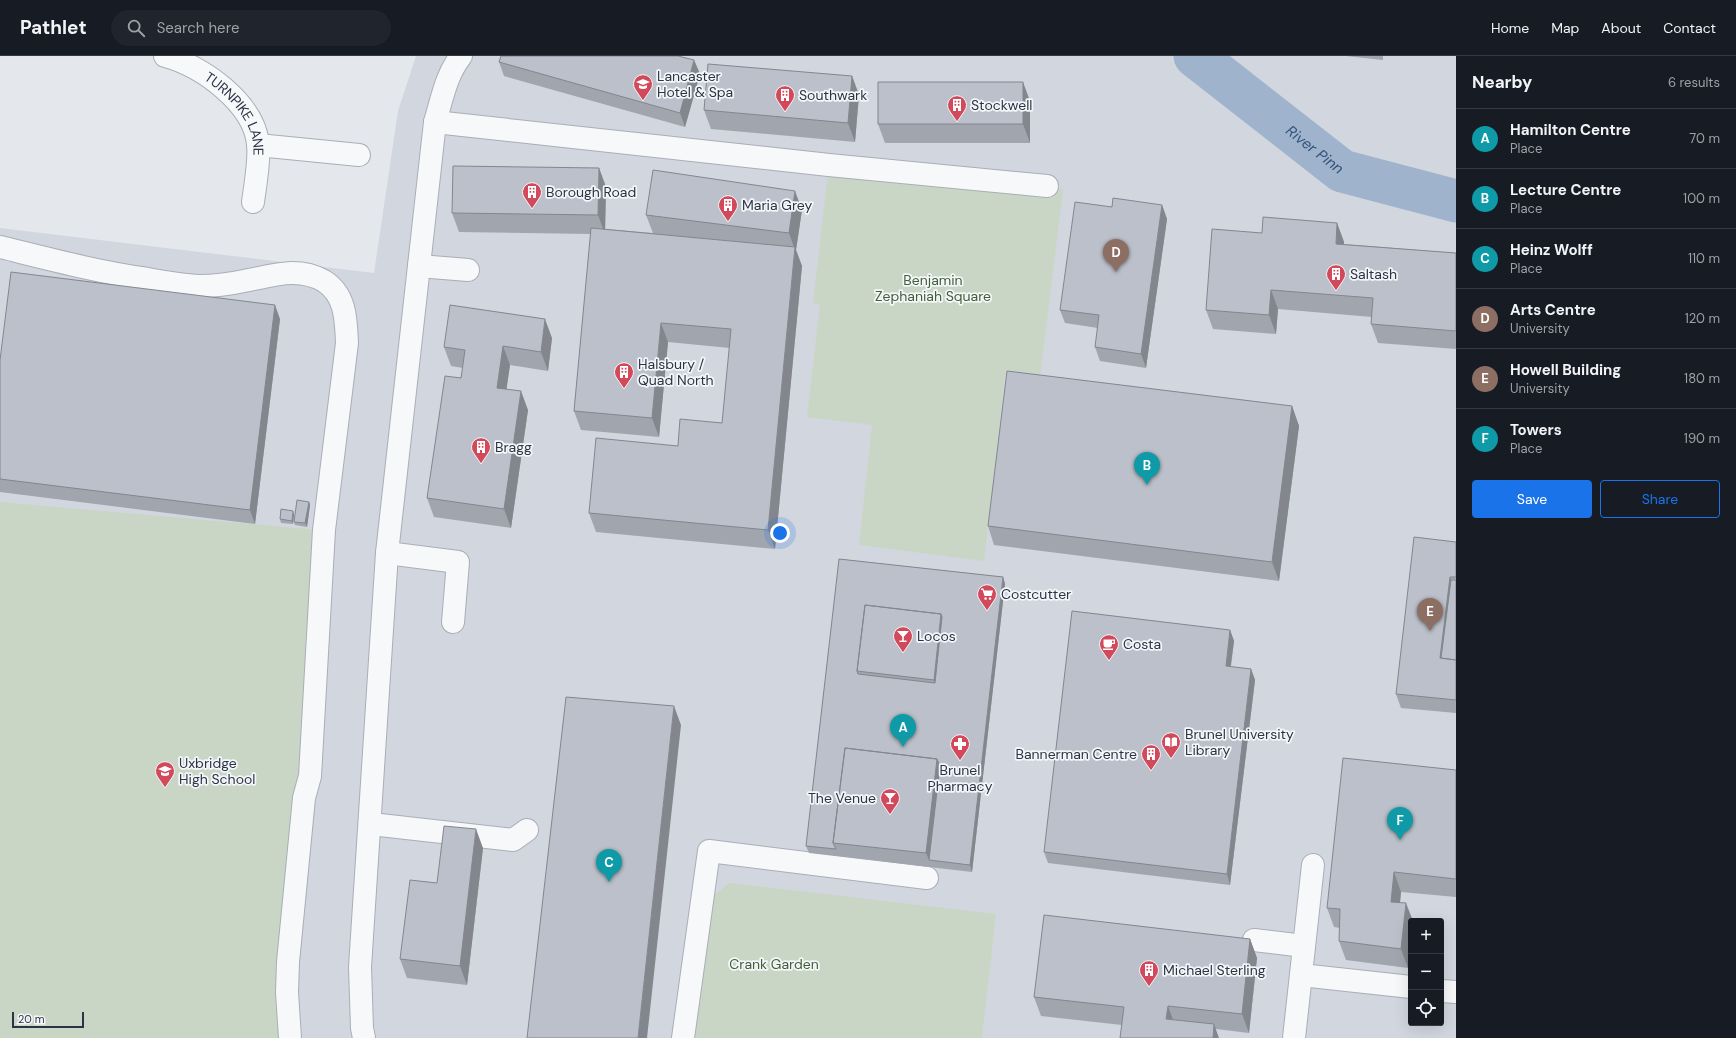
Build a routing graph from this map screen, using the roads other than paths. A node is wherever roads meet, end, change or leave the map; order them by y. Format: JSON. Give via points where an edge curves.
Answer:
{"nodes":[{"id":1,"x":165,"y":56,"type":"edge"},
{"id":2,"x":461,"y":56,"type":"edge"},
{"id":3,"x":435,"y":122,"type":"junction"},
{"id":4,"x":258,"y":145,"type":"junction"},
{"id":5,"x":360,"y":155,"type":"dead end"},
{"id":6,"x":1048,"y":186,"type":"dead end"},
{"id":7,"x":253,"y":202,"type":"dead end"},
{"id":8,"x":0,"y":247,"type":"edge"},
{"id":9,"x":419,"y":266,"type":"junction"},
{"id":10,"x":468,"y":270,"type":"dead end"},
{"id":11,"x":387,"y":553,"type":"junction"},
{"id":12,"x":453,"y":622,"type":"dead end"},
{"id":13,"x":371,"y":824,"type":"junction"},
{"id":14,"x":527,"y":830,"type":"dead end"},
{"id":15,"x":1313,"y":865,"type":"dead end"},
{"id":16,"x":926,"y":878,"type":"dead end"},
{"id":17,"x":1254,"y":940,"type":"dead end"},
{"id":18,"x":1304,"y":946,"type":"junction"},
{"id":19,"x":1301,"y":975,"type":"junction"},
{"id":20,"x":1408,"y":987,"type":"edge"},
{"id":21,"x":1444,"y":991,"type":"edge"},
{"id":22,"x":1456,"y":992,"type":"edge"},
{"id":23,"x":290,"y":1038,"type":"edge"},
{"id":24,"x":364,"y":1038,"type":"edge"},
{"id":25,"x":683,"y":1038,"type":"edge"},
{"id":26,"x":1294,"y":1038,"type":"edge"}],
"edges":[{"from":1,"to":4,"type":"street","name":"TURNPIKE LANE","via":[[194,67],[228,92],[254,126]]},
{"from":2,"to":3,"type":"street","via":[[447,81]]},
{"from":3,"to":6,"type":"street"},
{"from":3,"to":9,"type":"street"},
{"from":4,"to":5,"type":"street"},
{"from":4,"to":7,"type":"street","name":"TURNPIKE LANE"},
{"from":8,"to":23,"type":"street","via":[[105,273],[200,286],[291,272],[308,274],[325,282],[339,295],[346,316],[346,343],[324,530],[310,776],[304,798],[288,962]]},
{"from":9,"to":10,"type":"street"},
{"from":9,"to":11,"type":"street"},
{"from":11,"to":12,"type":"street","via":[[458,562]]},
{"from":11,"to":13,"type":"street"},
{"from":13,"to":14,"type":"street","via":[[513,840]]},
{"from":13,"to":24,"type":"street","via":[[360,967]]},
{"from":15,"to":18,"type":"street"},
{"from":16,"to":25,"type":"street","via":[[709,851]]},
{"from":17,"to":18,"type":"street"},
{"from":18,"to":19,"type":"street"},
{"from":19,"to":20,"type":"street"},
{"from":19,"to":26,"type":"street"},
{"from":21,"to":22,"type":"street"}]}
